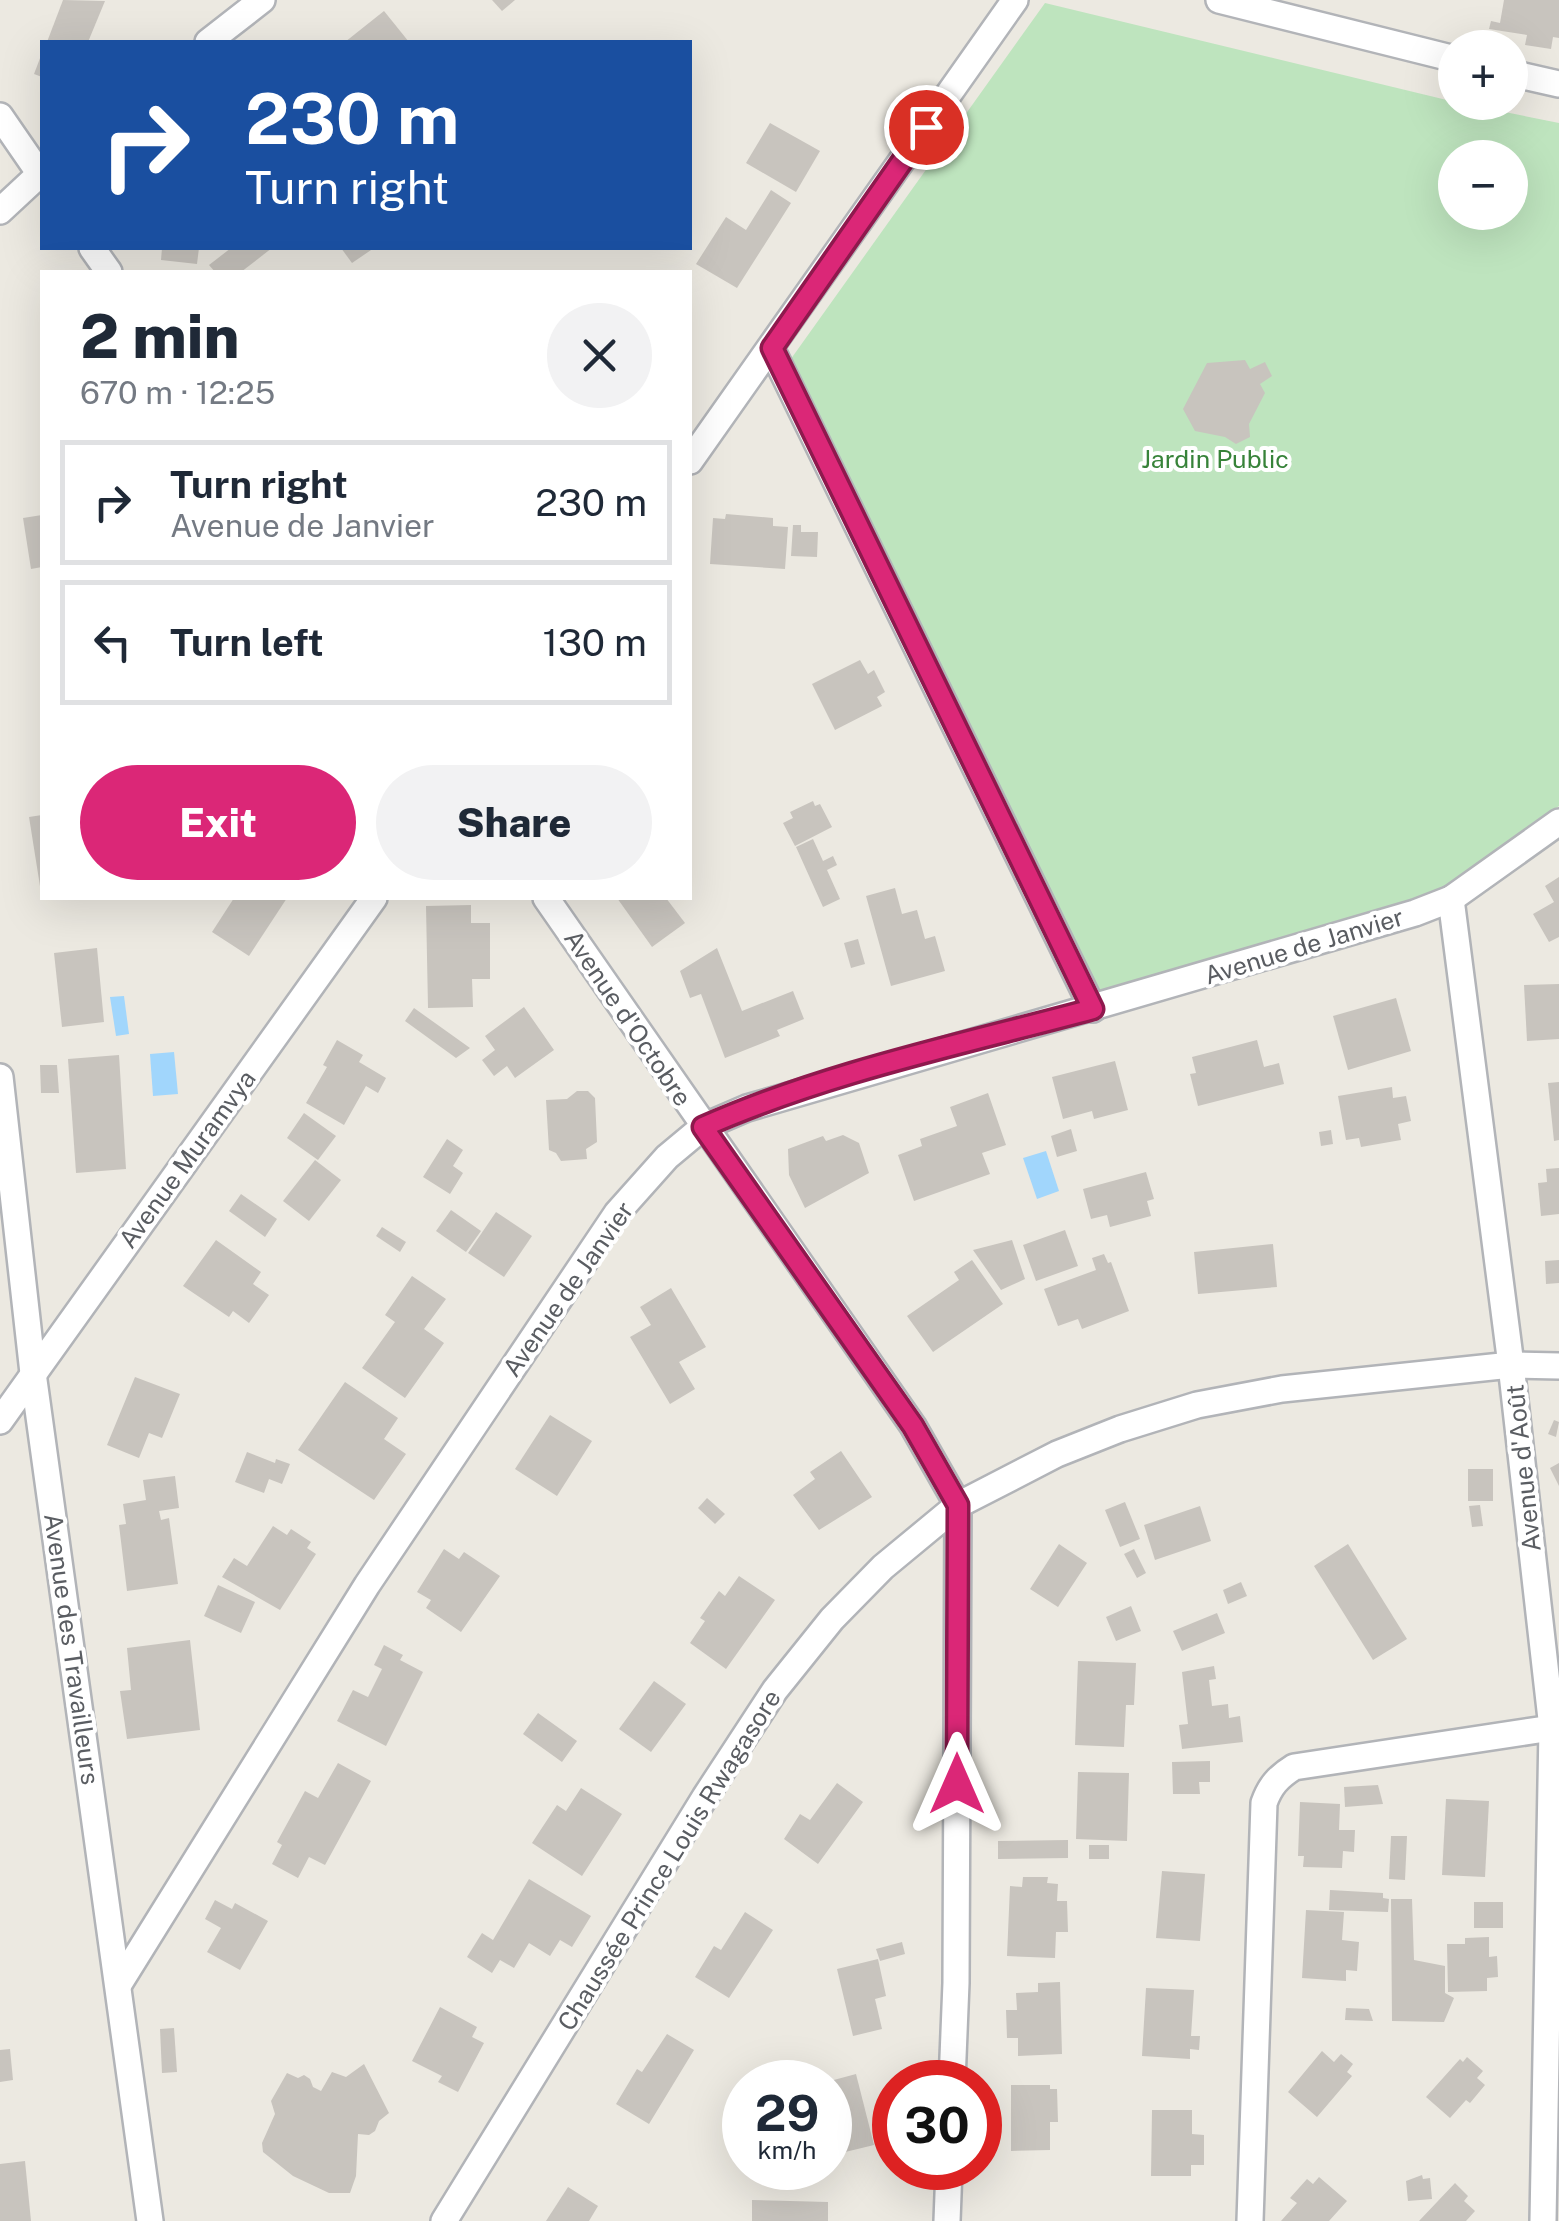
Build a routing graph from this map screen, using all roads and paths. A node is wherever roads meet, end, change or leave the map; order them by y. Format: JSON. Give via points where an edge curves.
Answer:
{"nodes":[{"id":1,"x":262,"y":0,"type":"edge"},
{"id":2,"x":1014,"y":0,"type":"edge"},
{"id":3,"x":1219,"y":0,"type":"edge"},
{"id":4,"x":211,"y":40,"type":"edge"},
{"id":5,"x":1438,"y":55,"type":"edge"},
{"id":6,"x":1528,"y":77,"type":"edge"},
{"id":7,"x":1559,"y":84,"type":"edge"},
{"id":8,"x":0,"y":116,"type":"edge"},
{"id":9,"x":40,"y":171,"type":"edge"},
{"id":10,"x":40,"y":176,"type":"edge"},
{"id":11,"x":0,"y":211,"type":"edge"},
{"id":12,"x":772,"y":348,"type":"junction"},
{"id":13,"x":692,"y":458,"type":"edge"},
{"id":14,"x":1559,"y":822,"type":"edge"},
{"id":15,"x":1451,"y":898,"type":"junction"},
{"id":16,"x":373,"y":900,"type":"edge"},
{"id":17,"x":547,"y":900,"type":"edge"},
{"id":18,"x":1093,"y":1009,"type":"junction"},
{"id":19,"x":0,"y":1077,"type":"edge"},
{"id":20,"x":703,"y":1127,"type":"junction"},
{"id":21,"x":1511,"y":1365,"type":"junction"},
{"id":22,"x":1559,"y":1366,"type":"edge"},
{"id":23,"x":34,"y":1372,"type":"junction"},
{"id":24,"x":0,"y":1421,"type":"edge"},
{"id":25,"x":958,"y":1505,"type":"junction"},
{"id":26,"x":1552,"y":1728,"type":"junction"},
{"id":27,"x":119,"y":1984,"type":"junction"},
{"id":28,"x":953,"y":2060,"type":"edge"},
{"id":29,"x":948,"y":2190,"type":"edge"},
{"id":30,"x":150,"y":2221,"type":"edge"},
{"id":31,"x":444,"y":2221,"type":"edge"},
{"id":32,"x":946,"y":2221,"type":"edge"},
{"id":33,"x":1250,"y":2221,"type":"edge"},
{"id":34,"x":1542,"y":2221,"type":"edge"}],
"edges":[{"from":1,"to":4,"type":"street"},
{"from":2,"to":12,"type":"street"},
{"from":3,"to":5,"type":"street"},
{"from":6,"to":7,"type":"street"},
{"from":8,"to":9,"type":"street"},
{"from":10,"to":11,"type":"street"},
{"from":12,"to":13,"type":"street"},
{"from":12,"to":18,"type":"street"},
{"from":14,"to":15,"type":"street","name":"Avenue de Janvier"},
{"from":15,"to":18,"type":"street","name":"Avenue de Janvier"},
{"from":15,"to":21,"type":"street","name":"Avenue d'Août"},
{"from":16,"to":23,"type":"street","name":"Avenue Muramvya"},
{"from":17,"to":20,"type":"street","name":"Avenue d'Octobre"},
{"from":18,"to":20,"type":"street","name":"Avenue de Janvier","via":[[868,1070]]},
{"from":19,"to":23,"type":"street","name":"Avenue des Travailleurs"},
{"from":20,"to":25,"type":"street","name":"Avenue d'Octobre","via":[[913,1426]]},
{"from":20,"to":27,"type":"street","name":"Avenue de Janvier","via":[[618,1213],[367,1585]]},
{"from":21,"to":22,"type":"street","name":"Chaussée Prince Louis Rwagasore"},
{"from":21,"to":25,"type":"street","name":"Chaussée Prince Louis Rwagasore","via":[[1282,1389],[1196,1405],[1073,1448]]},
{"from":21,"to":26,"type":"street","name":"Avenue d'Août"},
{"from":23,"to":24,"type":"street","name":"Avenue Muramvya"},
{"from":23,"to":27,"type":"street","name":"Avenue des Travailleurs"},
{"from":25,"to":28,"type":"street","name":"Avenue d'Octobre"},
{"from":25,"to":31,"type":"street","name":"Chaussée Prince Louis Rwagasore","via":[[845,1606],[774,1690]]},
{"from":26,"to":33,"type":"street","via":[[1294,1767],[1269,1788]]},
{"from":26,"to":34,"type":"street","name":"Avenue d'Août"},
{"from":27,"to":30,"type":"street","name":"Avenue des Travailleurs"},
{"from":29,"to":32,"type":"street"}]}
